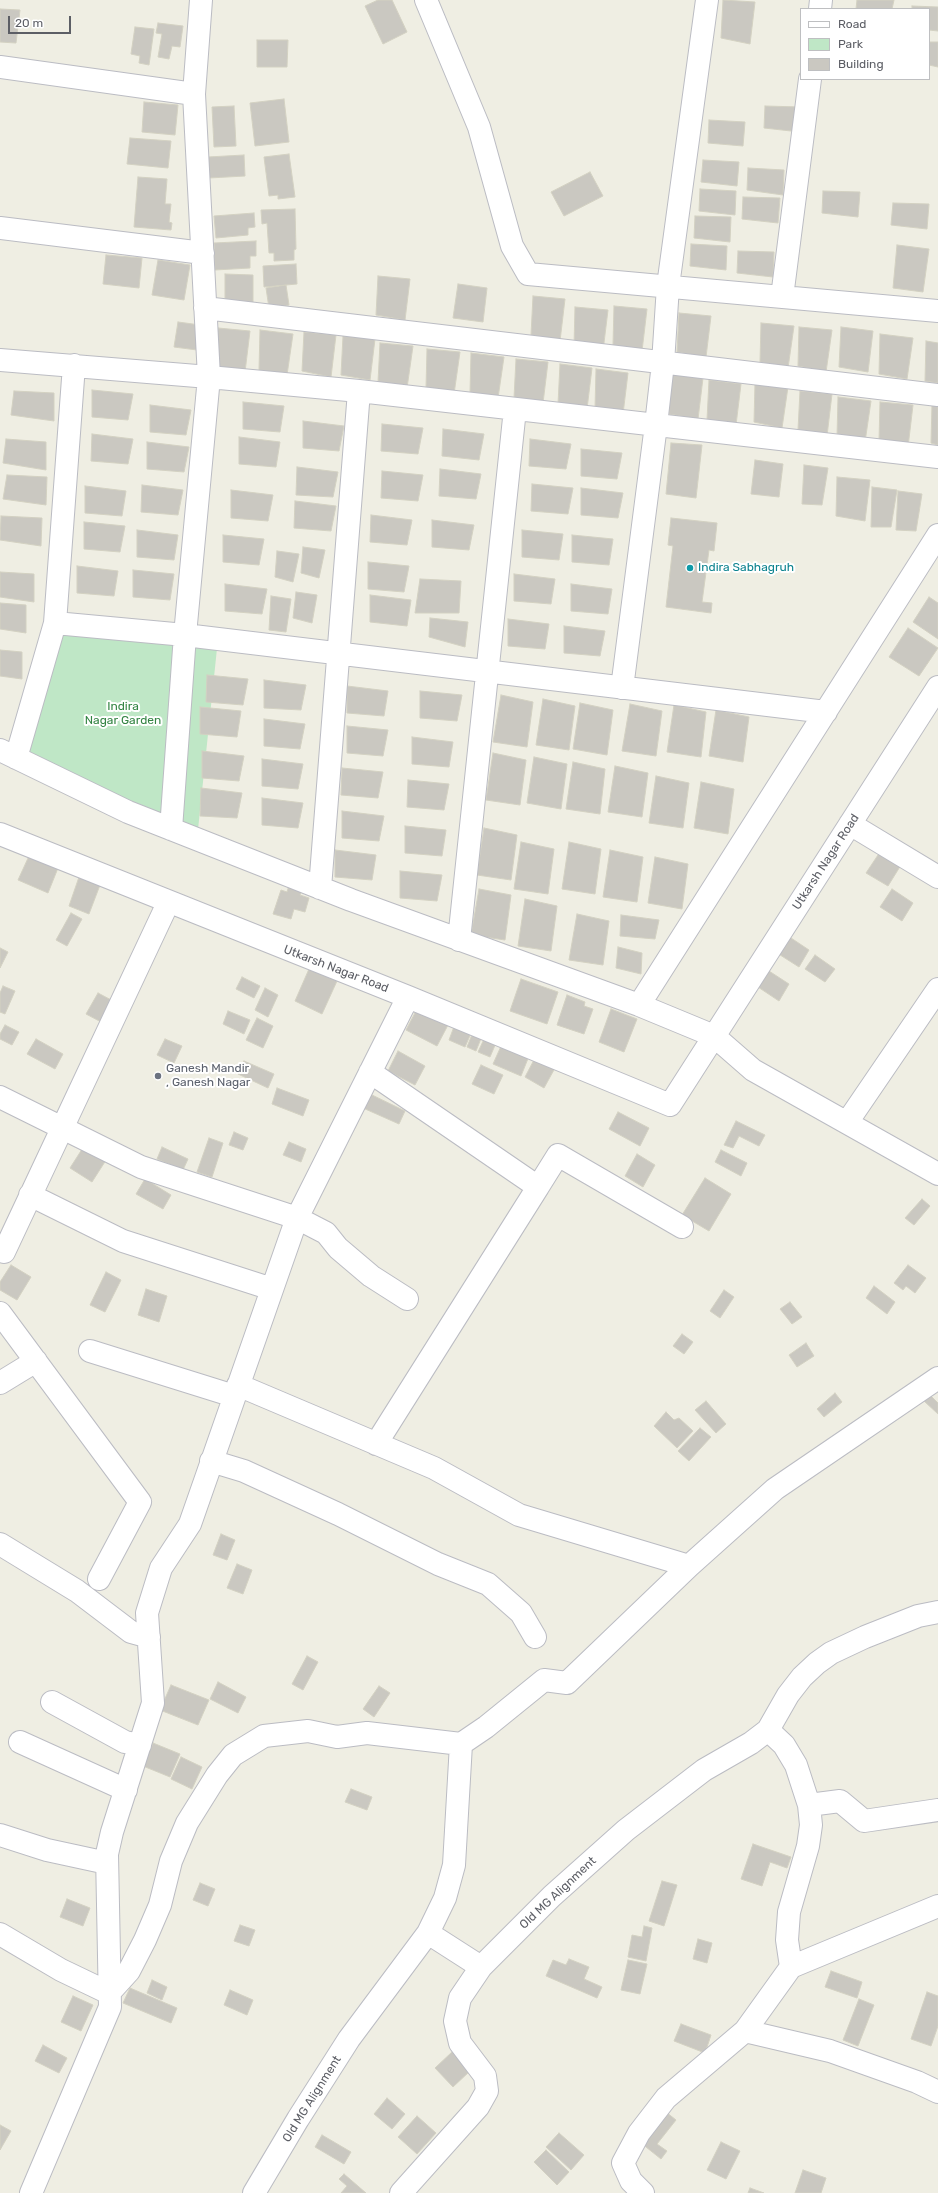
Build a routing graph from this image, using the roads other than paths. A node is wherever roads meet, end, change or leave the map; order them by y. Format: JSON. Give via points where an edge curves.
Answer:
{"nodes":[{"id":1,"x":201,"y":0,"type":"edge"},
{"id":2,"x":426,"y":0,"type":"edge"},
{"id":3,"x":707,"y":0,"type":"edge"},
{"id":4,"x":0,"y":67,"type":"edge"},
{"id":5,"x":810,"y":80,"type":"edge"},
{"id":6,"x":194,"y":94,"type":"junction"},
{"id":7,"x":0,"y":228,"type":"edge"},
{"id":8,"x":203,"y":253,"type":"junction"},
{"id":9,"x":668,"y":286,"type":"junction"},
{"id":10,"x":782,"y":297,"type":"junction"},
{"id":11,"x":205,"y":308,"type":"junction"},
{"id":12,"x":938,"y":311,"type":"edge"},
{"id":13,"x":0,"y":360,"type":"edge"},
{"id":14,"x":663,"y":363,"type":"junction"},
{"id":15,"x":74,"y":365,"type":"junction"},
{"id":16,"x":209,"y":377,"type":"junction"},
{"id":17,"x":359,"y":392,"type":"junction"},
{"id":18,"x":938,"y":395,"type":"edge"},
{"id":19,"x":515,"y":409,"type":"junction"},
{"id":20,"x":656,"y":425,"type":"junction"},
{"id":21,"x":938,"y":457,"type":"edge"},
{"id":22,"x":938,"y":535,"type":"edge"},
{"id":23,"x":55,"y":623,"type":"junction"},
{"id":24,"x":184,"y":635,"type":"junction"},
{"id":25,"x":338,"y":654,"type":"junction"},
{"id":26,"x":487,"y":672,"type":"junction"},
{"id":27,"x":938,"y":687,"type":"edge"},
{"id":28,"x":622,"y":688,"type":"junction"},
{"id":29,"x":826,"y":712,"type":"junction"},
{"id":30,"x":8,"y":754,"type":"edge"},
{"id":31,"x":850,"y":824,"type":"junction"},
{"id":32,"x":171,"y":829,"type":"junction"},
{"id":33,"x":0,"y":834,"type":"edge"},
{"id":34,"x":938,"y":877,"type":"edge"},
{"id":35,"x":320,"y":888,"type":"junction"},
{"id":36,"x":168,"y":903,"type":"junction"},
{"id":37,"x":459,"y":940,"type":"junction"},
{"id":38,"x":938,"y":989,"type":"edge"},
{"id":39,"x":408,"y":997,"type":"junction"},
{"id":40,"x":639,"y":1005,"type":"junction"},
{"id":41,"x":714,"y":1036,"type":"junction"},
{"id":42,"x":370,"y":1072,"type":"junction"},
{"id":43,"x":0,"y":1097,"type":"edge"},
{"id":44,"x":848,"y":1121,"type":"junction"},
{"id":45,"x":62,"y":1129,"type":"junction"},
{"id":46,"x":938,"y":1174,"type":"edge"},
{"id":47,"x":538,"y":1187,"type":"junction"},
{"id":48,"x":30,"y":1195,"type":"junction"},
{"id":49,"x":297,"y":1218,"type":"junction"},
{"id":50,"x":682,"y":1227,"type":"dead end"},
{"id":51,"x":5,"y":1241,"type":"edge"},
{"id":52,"x":272,"y":1289,"type":"junction"},
{"id":53,"x":407,"y":1298,"type":"dead end"},
{"id":54,"x":0,"y":1313,"type":"edge"},
{"id":55,"x":90,"y":1352,"type":"dead end"},
{"id":56,"x":36,"y":1360,"type":"junction"},
{"id":57,"x":938,"y":1378,"type":"edge"},
{"id":58,"x":0,"y":1383,"type":"edge"},
{"id":59,"x":236,"y":1390,"type":"junction"},
{"id":60,"x":376,"y":1444,"type":"junction"},
{"id":61,"x":211,"y":1461,"type":"junction"},
{"id":62,"x":0,"y":1544,"type":"edge"},
{"id":63,"x":689,"y":1566,"type":"junction"},
{"id":64,"x":99,"y":1579,"type":"dead end"},
{"id":65,"x":938,"y":1612,"type":"edge"},
{"id":66,"x":149,"y":1637,"type":"junction"},
{"id":67,"x":535,"y":1637,"type":"dead end"},
{"id":68,"x":52,"y":1702,"type":"dead end"},
{"id":69,"x":768,"y":1730,"type":"junction"},
{"id":70,"x":20,"y":1742,"type":"dead end"},
{"id":71,"x":461,"y":1744,"type":"junction"},
{"id":72,"x":140,"y":1745,"type":"junction"},
{"id":73,"x":126,"y":1790,"type":"junction"},
{"id":74,"x":809,"y":1805,"type":"junction"},
{"id":75,"x":938,"y":1810,"type":"edge"},
{"id":76,"x":0,"y":1835,"type":"edge"},
{"id":77,"x":107,"y":1863,"type":"junction"},
{"id":78,"x":938,"y":1906,"type":"edge"},
{"id":79,"x":428,"y":1933,"type":"junction"},
{"id":80,"x":1,"y":1936,"type":"edge"},
{"id":81,"x":481,"y":1967,"type":"junction"},
{"id":82,"x":791,"y":1967,"type":"junction"},
{"id":83,"x":109,"y":1993,"type":"junction"},
{"id":84,"x":745,"y":2031,"type":"junction"},
{"id":85,"x":938,"y":2092,"type":"edge"},
{"id":86,"x":31,"y":2193,"type":"edge"},
{"id":87,"x":254,"y":2193,"type":"edge"},
{"id":88,"x":401,"y":2193,"type":"edge"},
{"id":89,"x":643,"y":2193,"type":"edge"}],
"edges":[{"from":1,"to":6,"type":"street"},
{"from":2,"to":9,"type":"street","via":[[479,127],[512,246],[528,274]]},
{"from":3,"to":9,"type":"street"},
{"from":4,"to":6,"type":"street"},
{"from":5,"to":10,"type":"street"},
{"from":6,"to":8,"type":"street"},
{"from":7,"to":8,"type":"street"},
{"from":8,"to":11,"type":"street"},
{"from":9,"to":10,"type":"street"},
{"from":9,"to":14,"type":"street"},
{"from":10,"to":12,"type":"street"},
{"from":11,"to":14,"type":"street"},
{"from":11,"to":16,"type":"street"},
{"from":13,"to":15,"type":"street"},
{"from":14,"to":18,"type":"street"},
{"from":14,"to":20,"type":"street"},
{"from":15,"to":16,"type":"street"},
{"from":15,"to":23,"type":"street"},
{"from":16,"to":17,"type":"street"},
{"from":16,"to":24,"type":"street"},
{"from":17,"to":19,"type":"street"},
{"from":17,"to":25,"type":"street"},
{"from":19,"to":20,"type":"street"},
{"from":19,"to":26,"type":"street"},
{"from":20,"to":21,"type":"street"},
{"from":20,"to":28,"type":"street"},
{"from":22,"to":29,"type":"street"},
{"from":23,"to":24,"type":"street"},
{"from":23,"to":30,"type":"street"},
{"from":24,"to":25,"type":"street"},
{"from":24,"to":32,"type":"street"},
{"from":25,"to":26,"type":"street"},
{"from":25,"to":35,"type":"street"},
{"from":26,"to":28,"type":"street"},
{"from":26,"to":37,"type":"street"},
{"from":27,"to":31,"type":"street","name":"Utkarsh Nagar Road"},
{"from":28,"to":29,"type":"street"},
{"from":29,"to":40,"type":"street"},
{"from":30,"to":32,"type":"street","via":[[128,812]]},
{"from":31,"to":34,"type":"street"},
{"from":31,"to":41,"type":"street","name":"Utkarsh Nagar Road"},
{"from":32,"to":35,"type":"street"},
{"from":33,"to":36,"type":"street","name":"Utkarsh Nagar Road"},
{"from":35,"to":37,"type":"street"},
{"from":36,"to":39,"type":"street","name":"Utkarsh Nagar Road"},
{"from":36,"to":45,"type":"street"},
{"from":37,"to":40,"type":"street"},
{"from":38,"to":44,"type":"street"},
{"from":39,"to":41,"type":"street","name":"Utkarsh Nagar Road","via":[[670,1105]]},
{"from":39,"to":42,"type":"street"},
{"from":40,"to":41,"type":"street"},
{"from":41,"to":44,"type":"street","via":[[753,1070]]},
{"from":42,"to":47,"type":"street"},
{"from":42,"to":49,"type":"street"},
{"from":43,"to":45,"type":"street"},
{"from":44,"to":46,"type":"street"},
{"from":45,"to":48,"type":"street"},
{"from":45,"to":49,"type":"street","via":[[141,1167]]},
{"from":47,"to":50,"type":"street","via":[[558,1155]]},
{"from":47,"to":60,"type":"street"},
{"from":48,"to":51,"type":"street"},
{"from":48,"to":52,"type":"street","via":[[123,1241]]},
{"from":49,"to":52,"type":"street"},
{"from":49,"to":53,"type":"street","via":[[326,1233],[338,1248],[371,1276]]},
{"from":52,"to":59,"type":"street"},
{"from":54,"to":56,"type":"street"},
{"from":55,"to":59,"type":"street"},
{"from":56,"to":58,"type":"street"},
{"from":56,"to":64,"type":"street","via":[[140,1502]]},
{"from":57,"to":63,"type":"street","via":[[775,1489]]},
{"from":59,"to":60,"type":"street"},
{"from":59,"to":61,"type":"street"},
{"from":60,"to":63,"type":"street","via":[[434,1468],[519,1515]]},
{"from":61,"to":66,"type":"street","via":[[190,1524],[161,1568],[147,1613]]},
{"from":61,"to":67,"type":"street","via":[[244,1471],[438,1564],[488,1584],[521,1613]]},
{"from":62,"to":66,"type":"street","via":[[78,1591],[131,1632]]},
{"from":63,"to":71,"type":"street","via":[[567,1683],[544,1680]]},
{"from":65,"to":69,"type":"street","name":"Old MG Alignment","via":[[918,1616],[865,1637],[822,1660],[802,1677],[788,1695]]},
{"from":66,"to":72,"type":"street","via":[[153,1703]]},
{"from":68,"to":72,"type":"street","via":[[125,1742]]},
{"from":69,"to":74,"type":"street","via":[[784,1745],[796,1765]]},
{"from":69,"to":81,"type":"street","name":"Old MG Alignment","via":[[751,1743],[704,1770],[626,1830],[552,1896]]},
{"from":70,"to":73,"type":"street"},
{"from":71,"to":79,"type":"street","name":"Old MG Alignment","via":[[454,1865],[444,1898]]},
{"from":71,"to":83,"type":"street","via":[[367,1733],[337,1736],[308,1731],[264,1736],[233,1755],[217,1774],[187,1823],[171,1861],[160,1905],[145,1940],[129,1971]]},
{"from":72,"to":73,"type":"street"},
{"from":73,"to":77,"type":"street","via":[[112,1832]]},
{"from":74,"to":75,"type":"street","via":[[840,1801],[864,1821]]},
{"from":74,"to":82,"type":"street","via":[[811,1825],[808,1846],[789,1912],[787,1940]]},
{"from":76,"to":77,"type":"street","via":[[47,1850]]},
{"from":77,"to":83,"type":"street"},
{"from":78,"to":82,"type":"street"},
{"from":79,"to":81,"type":"street"},
{"from":79,"to":87,"type":"street","name":"Old MG Alignment","via":[[349,2039]]},
{"from":80,"to":83,"type":"street","via":[[61,1970]]},
{"from":81,"to":88,"type":"street","name":"Old MG Alignment","via":[[460,1998],[455,2020],[460,2043],[485,2076],[487,2091],[478,2107]]},
{"from":82,"to":84,"type":"street"},
{"from":83,"to":86,"type":"street","via":[[110,2007]]},
{"from":84,"to":85,"type":"street","via":[[830,2051]]},
{"from":84,"to":89,"type":"street","via":[[666,2098],[639,2133],[623,2163],[631,2181]]}]}
